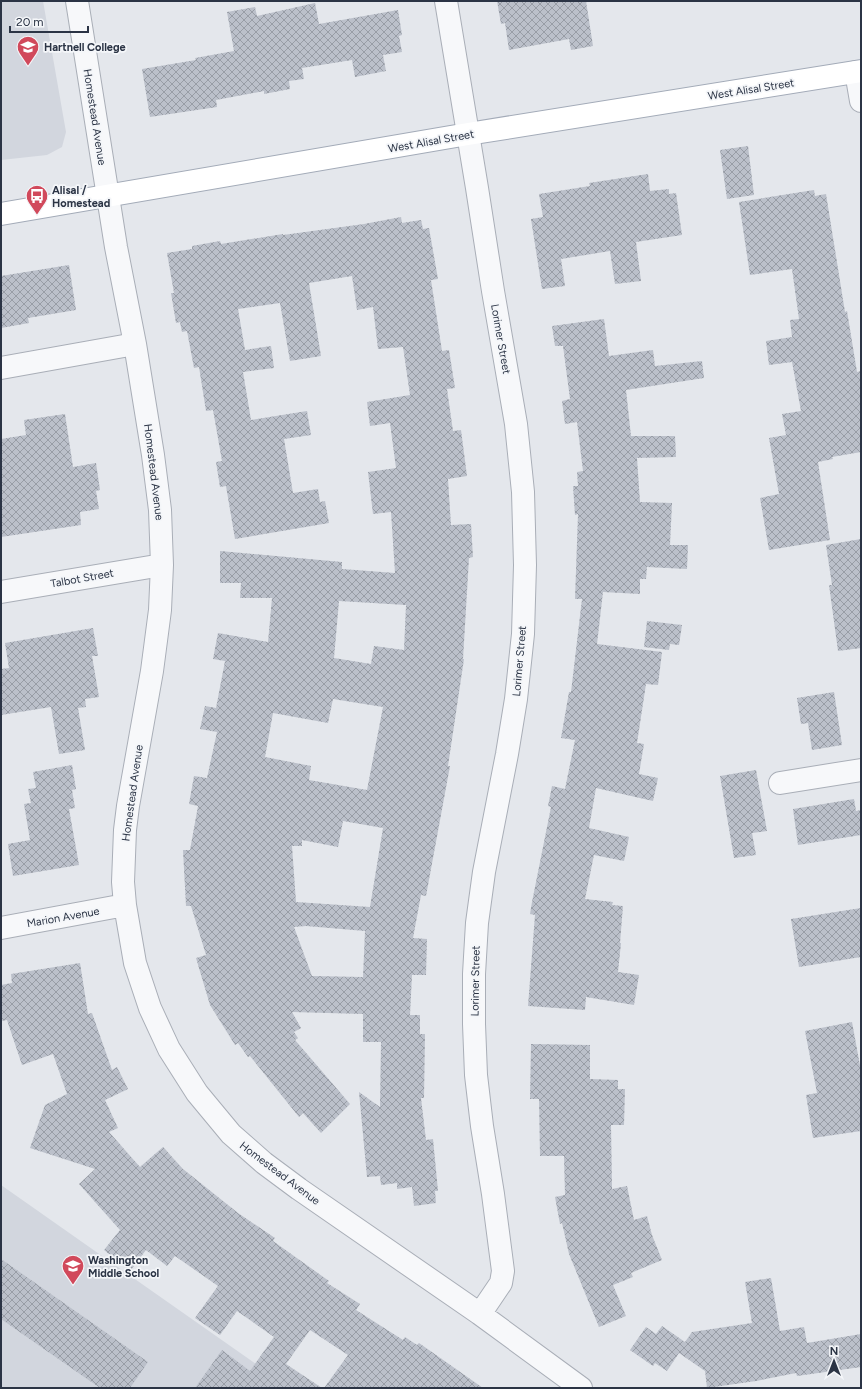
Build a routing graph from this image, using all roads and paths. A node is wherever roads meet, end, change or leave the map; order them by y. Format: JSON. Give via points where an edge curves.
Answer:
{"nodes":[{"id":1,"x":77,"y":1,"type":"edge"},
{"id":2,"x":446,"y":1,"type":"edge"},
{"id":3,"x":859,"y":72,"type":"edge"},
{"id":4,"x":861,"y":101,"type":"edge"},
{"id":5,"x":468,"y":134,"type":"junction"},
{"id":6,"x":108,"y":197,"type":"junction"},
{"id":7,"x":1,"y":214,"type":"edge"},
{"id":8,"x":135,"y":344,"type":"junction"},
{"id":9,"x":1,"y":368,"type":"edge"},
{"id":10,"x":162,"y":565,"type":"junction"},
{"id":11,"x":1,"y":592,"type":"edge"},
{"id":12,"x":861,"y":770,"type":"edge"},
{"id":13,"x":780,"y":783,"type":"dead end"},
{"id":14,"x":126,"y":906,"type":"junction"},
{"id":15,"x":1,"y":928,"type":"edge"},
{"id":16,"x":480,"y":1314,"type":"junction"},
{"id":17,"x":581,"y":1388,"type":"edge"}],
"edges":[{"from":1,"to":6,"type":"street","name":"Homestead Avenue"},
{"from":2,"to":5,"type":"street","name":"Lorimer Street"},
{"from":3,"to":4,"type":"street"},
{"from":3,"to":5,"type":"main road","name":"West Alisal Street"},
{"from":5,"to":6,"type":"main road","name":"West Alisal Street"},
{"from":5,"to":16,"type":"street","name":"Lorimer Street","via":[[516,424],[523,492],[525,565],[523,634],[516,699],[477,923],[474,974],[476,1075],[503,1271],[501,1283]]},
{"from":6,"to":7,"type":"main road","name":"West Alisal Street"},
{"from":6,"to":8,"type":"street","name":"Homestead Avenue"},
{"from":8,"to":9,"type":"street"},
{"from":8,"to":10,"type":"street","name":"Homestead Avenue","via":[[160,510]]},
{"from":10,"to":11,"type":"street","name":"Talbot Street"},
{"from":10,"to":14,"type":"street","name":"Homestead Avenue","via":[[160,610],[152,671],[125,830],[123,882]]},
{"from":12,"to":13,"type":"street"},
{"from":14,"to":15,"type":"street","name":"Marion Avenue"},
{"from":14,"to":16,"type":"street","name":"Homestead Avenue","via":[[135,963],[150,1008],[169,1049],[197,1093],[231,1134],[299,1189]]},
{"from":16,"to":17,"type":"street","name":"Homestead Avenue"}]}
